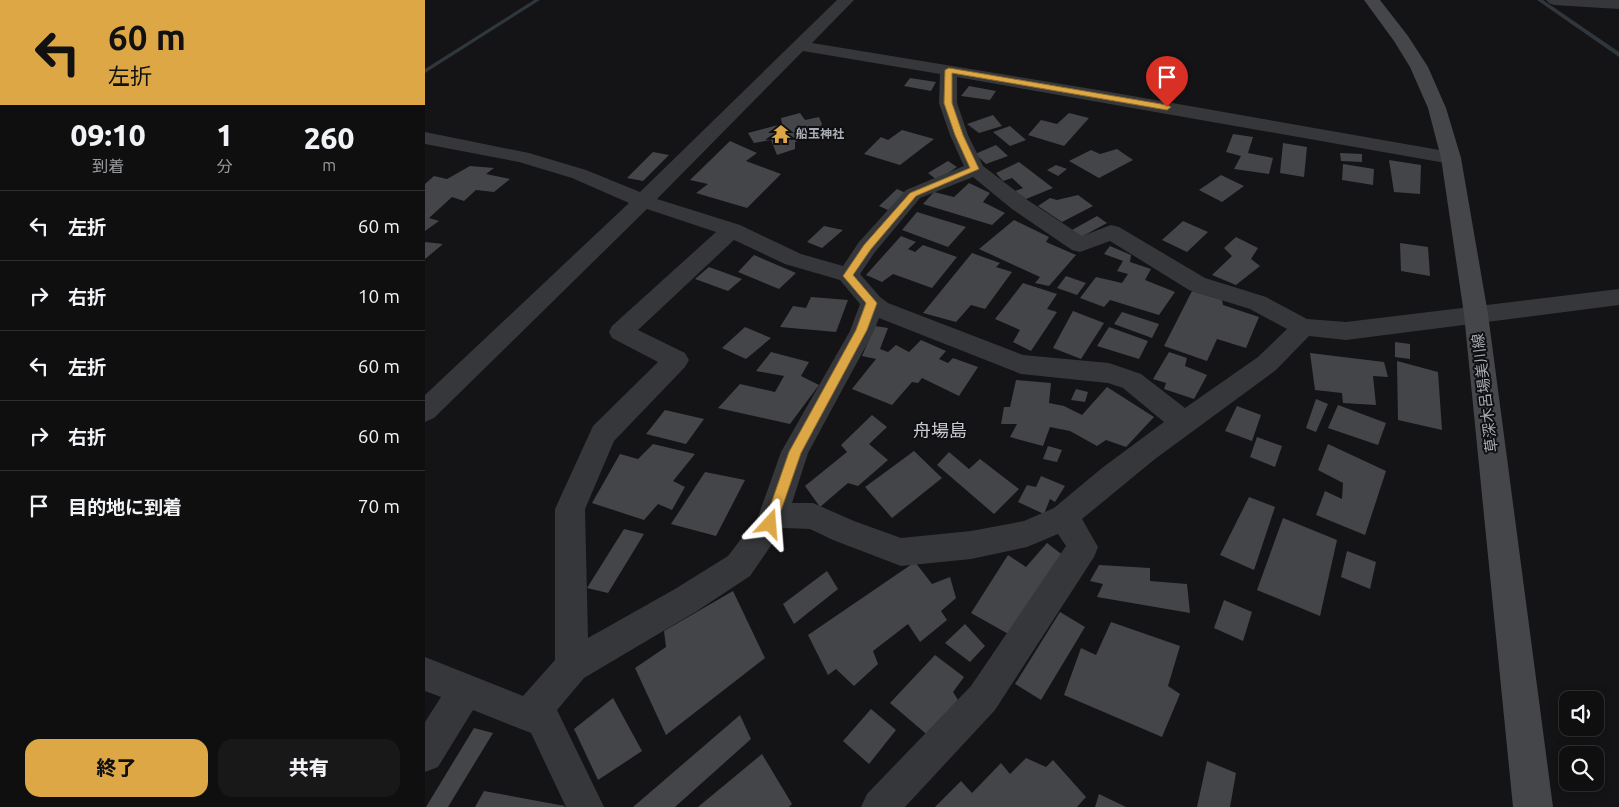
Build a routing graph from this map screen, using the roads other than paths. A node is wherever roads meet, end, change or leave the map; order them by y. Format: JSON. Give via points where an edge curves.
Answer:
{"nodes":[{"id":1,"x":846,"y":0,"type":"edge"},
{"id":2,"x":1372,"y":0,"type":"edge"},
{"id":3,"x":1554,"y":0,"type":"edge"},
{"id":4,"x":1619,"y":4,"type":"edge"},
{"id":5,"x":800,"y":46,"type":"junction"},
{"id":6,"x":949,"y":70,"type":"junction"},
{"id":7,"x":425,"y":138,"type":"edge"},
{"id":8,"x":1451,"y":158,"type":"junction"},
{"id":9,"x":975,"y":169,"type":"junction"},
{"id":10,"x":643,"y":201,"type":"junction"},
{"id":11,"x":732,"y":230,"type":"junction"},
{"id":12,"x":848,"y":276,"type":"junction"},
{"id":13,"x":1619,"y":297,"type":"edge"},
{"id":14,"x":872,"y":303,"type":"junction"},
{"id":15,"x":1476,"y":314,"type":"junction"},
{"id":16,"x":1303,"y":327,"type":"junction"},
{"id":17,"x":425,"y":411,"type":"edge"},
{"id":18,"x":1184,"y":422,"type":"junction"},
{"id":19,"x":773,"y":515,"type":"junction"},
{"id":20,"x":1064,"y":517,"type":"junction"},
{"id":21,"x":572,"y":666,"type":"junction"},
{"id":22,"x":425,"y":674,"type":"edge"},
{"id":23,"x":466,"y":690,"type":"junction"},
{"id":24,"x":537,"y":707,"type":"junction"},
{"id":25,"x":425,"y":754,"type":"edge"},
{"id":26,"x":585,"y":807,"type":"edge"},
{"id":27,"x":880,"y":807,"type":"edge"},
{"id":28,"x":1533,"y":807,"type":"edge"}],
"edges":[{"from":1,"to":5,"type":"street"},
{"from":2,"to":8,"type":"main road","name":"草深木呂場美川線","via":[[1419,68],[1437,108]]},
{"from":3,"to":4,"type":"street"},
{"from":5,"to":6,"type":"street"},
{"from":5,"to":10,"type":"street"},
{"from":6,"to":8,"type":"street"},
{"from":6,"to":9,"type":"street","via":[[948,103]]},
{"from":7,"to":10,"type":"street","via":[[522,158],[579,174]]},
{"from":8,"to":15,"type":"main road","name":"草深木呂場美川線"},
{"from":9,"to":12,"type":"street","via":[[913,194],[867,247]]},
{"from":9,"to":16,"type":"street","via":[[1080,246],[1111,232],[1197,284],[1258,303]]},
{"from":10,"to":11,"type":"street"},
{"from":10,"to":17,"type":"street"},
{"from":11,"to":12,"type":"street","via":[[793,259]]},
{"from":11,"to":21,"type":"street","via":[[621,332],[676,360],[603,434],[570,509]]},
{"from":12,"to":14,"type":"street"},
{"from":13,"to":15,"type":"street"},
{"from":14,"to":18,"type":"street","via":[[880,309],[1021,364],[1109,373],[1131,381]]},
{"from":14,"to":19,"type":"street","via":[[862,330],[795,452]]},
{"from":15,"to":16,"type":"street","via":[[1346,331]]},
{"from":15,"to":28,"type":"main road","name":"草深木呂場美川線"},
{"from":16,"to":18,"type":"street","via":[[1291,343]]},
{"from":18,"to":20,"type":"street","via":[[1102,482]]},
{"from":19,"to":20,"type":"street","via":[[813,516],[901,552],[1027,534]]},
{"from":19,"to":21,"type":"street","via":[[739,566]]},
{"from":20,"to":27,"type":"street","via":[[1083,547],[983,698]]},
{"from":21,"to":24,"type":"street"},
{"from":22,"to":23,"type":"street"},
{"from":23,"to":24,"type":"street","via":[[529,716]]},
{"from":23,"to":25,"type":"street"},
{"from":24,"to":26,"type":"street"}]}
